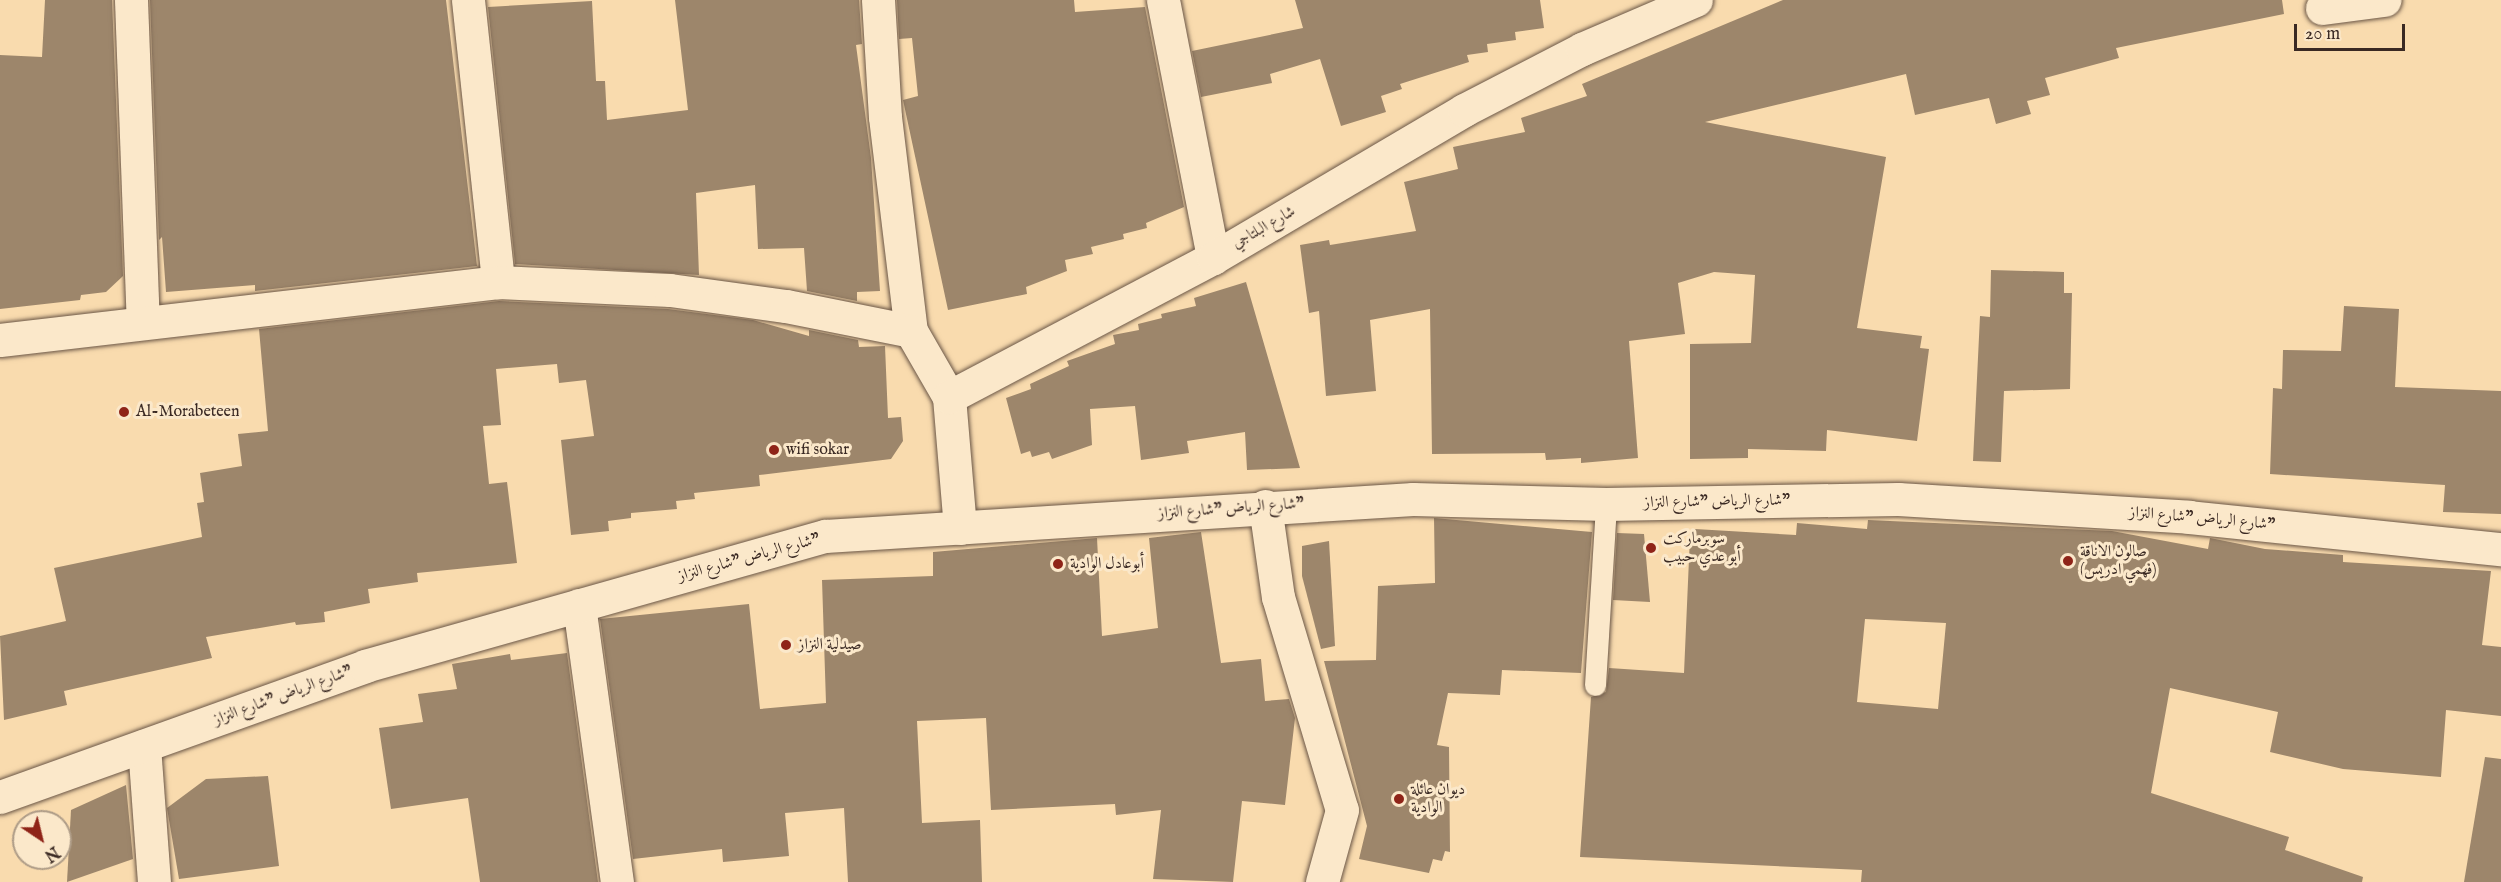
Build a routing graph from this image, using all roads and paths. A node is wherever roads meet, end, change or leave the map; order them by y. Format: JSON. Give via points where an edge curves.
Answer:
{"nodes":[{"id":1,"x":131,"y":0,"type":"edge"},
{"id":2,"x":468,"y":0,"type":"edge"},
{"id":3,"x":878,"y":0,"type":"edge"},
{"id":4,"x":1163,"y":0,"type":"edge"},
{"id":5,"x":1696,"y":0,"type":"edge"},
{"id":6,"x":2384,"y":0,"type":"edge"},
{"id":7,"x":2322,"y":8,"type":"dead end"},
{"id":8,"x":1213,"y":258,"type":"junction"},
{"id":9,"x":498,"y":282,"type":"junction"},
{"id":10,"x":143,"y":321,"type":"junction"},
{"id":11,"x":911,"y":331,"type":"junction"},
{"id":12,"x":0,"y":339,"type":"edge"},
{"id":13,"x":949,"y":396,"type":"junction"},
{"id":14,"x":1606,"y":504,"type":"junction"},
{"id":15,"x":1265,"y":506,"type":"junction"},
{"id":16,"x":960,"y":528,"type":"junction"},
{"id":17,"x":2501,"y":549,"type":"edge"},
{"id":18,"x":579,"y":605,"type":"junction"},
{"id":19,"x":1595,"y":686,"type":"dead end"},
{"id":20,"x":144,"y":746,"type":"junction"},
{"id":21,"x":0,"y":797,"type":"edge"},
{"id":22,"x":154,"y":882,"type":"edge"},
{"id":23,"x":617,"y":882,"type":"edge"},
{"id":24,"x":1322,"y":882,"type":"edge"}],
"edges":[{"from":1,"to":10,"type":"street"},
{"from":2,"to":9,"type":"street"},
{"from":3,"to":11,"type":"street","via":[[885,117]]},
{"from":4,"to":8,"type":"street"},
{"from":5,"to":8,"type":"street","name":"شارع البلتاجي","via":[[1581,49],[1464,110]]},
{"from":6,"to":7,"type":"street"},
{"from":8,"to":13,"type":"street","name":"شارع البلتاجي"},
{"from":9,"to":10,"type":"street"},
{"from":9,"to":11,"type":"street","via":[[670,290]]},
{"from":10,"to":12,"type":"street"},
{"from":11,"to":13,"type":"street"},
{"from":13,"to":16,"type":"street"},
{"from":14,"to":15,"type":"street","name":"شارع الرياض \"شارع النزاز\"","via":[[1413,499]]},
{"from":14,"to":17,"type":"street","name":"شارع الرياض \"شارع النزاز\"","via":[[1898,499],[2189,517]]},
{"from":14,"to":19,"type":"lane"},
{"from":15,"to":16,"type":"street","name":"شارع الرياض \"شارع النزاز\""},
{"from":15,"to":24,"type":"street","via":[[1278,597],[1342,810]]},
{"from":16,"to":18,"type":"street","name":"شارع الرياض \"شارع النزاز\"","via":[[825,536]]},
{"from":18,"to":20,"type":"street","name":"شارع الرياض \"شارع النزاز\"","via":[[365,666]]},
{"from":18,"to":23,"type":"street"},
{"from":20,"to":21,"type":"street","name":"شارع الرياض \"شارع النزاز\""},
{"from":20,"to":22,"type":"street"}]}
